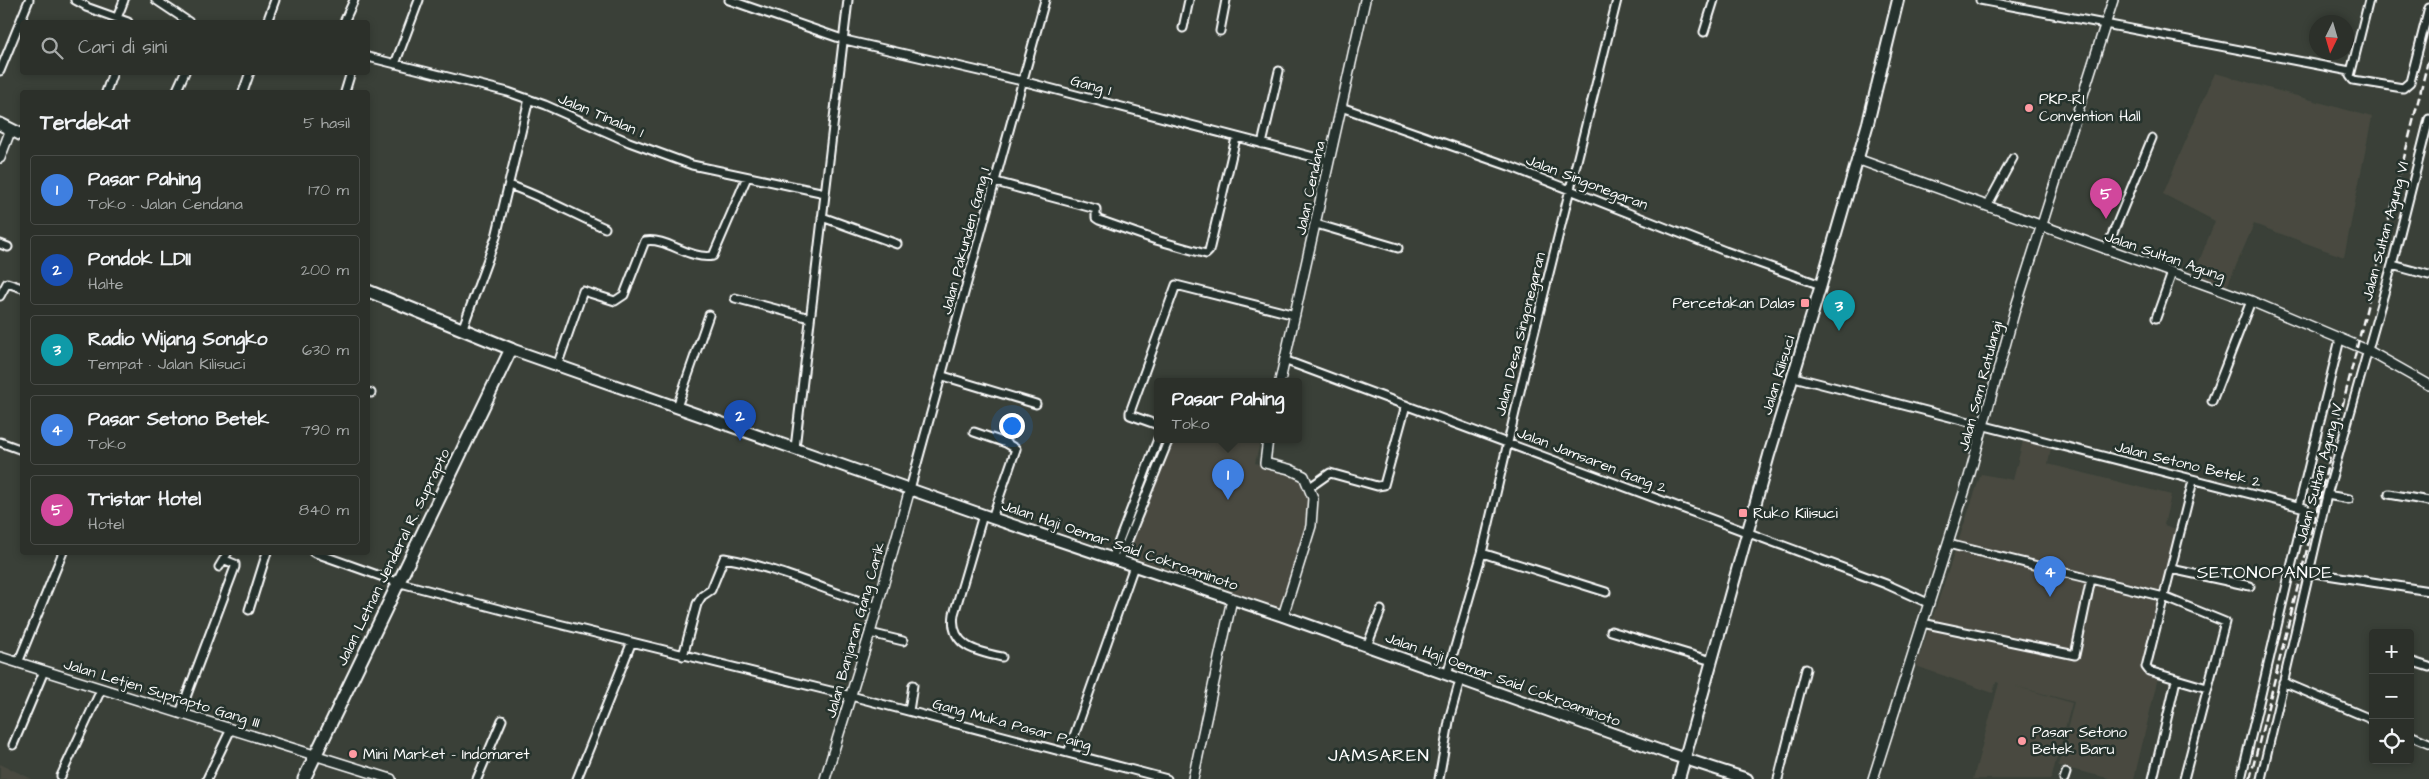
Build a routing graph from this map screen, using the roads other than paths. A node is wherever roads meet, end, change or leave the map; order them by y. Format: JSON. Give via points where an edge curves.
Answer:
{"nodes":[{"id":1,"x":29,"y":0,"type":"edge"},
{"id":2,"x":75,"y":0,"type":"edge"},
{"id":3,"x":124,"y":0,"type":"edge"},
{"id":4,"x":156,"y":0,"type":"edge"},
{"id":5,"x":275,"y":0,"type":"edge"},
{"id":6,"x":354,"y":0,"type":"edge"},
{"id":7,"x":419,"y":0,"type":"edge"},
{"id":8,"x":729,"y":0,"type":"edge"},
{"id":9,"x":848,"y":0,"type":"edge"},
{"id":10,"x":1045,"y":0,"type":"edge"},
{"id":11,"x":1189,"y":0,"type":"edge"},
{"id":12,"x":1226,"y":0,"type":"edge"},
{"id":13,"x":1366,"y":0,"type":"edge"},
{"id":14,"x":1618,"y":0,"type":"edge"},
{"id":15,"x":1714,"y":0,"type":"edge"},
{"id":16,"x":1898,"y":0,"type":"edge"},
{"id":17,"x":1980,"y":0,"type":"edge"},
{"id":18,"x":2113,"y":0,"type":"edge"},
{"id":19,"x":2369,"y":0,"type":"edge"},
{"id":20,"x":2429,"y":8,"type":"edge"},
{"id":21,"x":117,"y":18,"type":"junction"},
{"id":22,"x":21,"y":20,"type":"edge"},
{"id":23,"x":122,"y":20,"type":"edge"},
{"id":24,"x":186,"y":20,"type":"edge"},
{"id":25,"x":268,"y":20,"type":"edge"},
{"id":26,"x":345,"y":20,"type":"edge"},
{"id":27,"x":20,"y":22,"type":"edge"},
{"id":28,"x":2106,"y":24,"type":"junction"},
{"id":29,"x":1183,"y":28,"type":"dead end"},
{"id":30,"x":1220,"y":31,"type":"dead end"},
{"id":31,"x":1704,"y":32,"type":"dead end"},
{"id":32,"x":844,"y":40,"type":"junction"},
{"id":33,"x":370,"y":58,"type":"edge"},
{"id":34,"x":395,"y":64,"type":"junction"},
{"id":35,"x":0,"y":71,"type":"edge"},
{"id":36,"x":1279,"y":71,"type":"dead end"},
{"id":37,"x":2350,"y":71,"type":"junction"},
{"id":38,"x":112,"y":75,"type":"edge"},
{"id":39,"x":183,"y":75,"type":"edge"},
{"id":40,"x":249,"y":75,"type":"edge"},
{"id":41,"x":350,"y":75,"type":"edge"},
{"id":42,"x":1022,"y":81,"type":"junction"},
{"id":43,"x":107,"y":90,"type":"edge"},
{"id":44,"x":177,"y":90,"type":"edge"},
{"id":45,"x":244,"y":90,"type":"edge"},
{"id":46,"x":346,"y":90,"type":"edge"},
{"id":47,"x":529,"y":99,"type":"junction"},
{"id":48,"x":1341,"y":108,"type":"junction"},
{"id":49,"x":2429,"y":119,"type":"edge"},
{"id":50,"x":5,"y":127,"type":"edge"},
{"id":51,"x":20,"y":134,"type":"edge"},
{"id":52,"x":1236,"y":138,"type":"junction"},
{"id":53,"x":2152,"y":138,"type":"dead end"},
{"id":54,"x":1262,"y":144,"type":"junction"},
{"id":55,"x":0,"y":158,"type":"edge"},
{"id":56,"x":2013,"y":158,"type":"dead end"},
{"id":57,"x":1857,"y":159,"type":"junction"},
{"id":58,"x":1329,"y":161,"type":"junction"},
{"id":59,"x":747,"y":177,"type":"junction"},
{"id":60,"x":996,"y":182,"type":"junction"},
{"id":61,"x":509,"y":185,"type":"junction"},
{"id":62,"x":1571,"y":190,"type":"junction"},
{"id":63,"x":825,"y":193,"type":"junction"},
{"id":64,"x":1987,"y":206,"type":"junction"},
{"id":65,"x":822,"y":218,"type":"junction"},
{"id":66,"x":1316,"y":224,"type":"junction"},
{"id":67,"x":2042,"y":226,"type":"junction"},
{"id":68,"x":605,"y":228,"type":"dead end"},
{"id":69,"x":0,"y":244,"type":"edge"},
{"id":70,"x":897,"y":244,"type":"dead end"},
{"id":71,"x":8,"y":247,"type":"dead end"},
{"id":72,"x":1398,"y":248,"type":"dead end"},
{"id":73,"x":2106,"y":250,"type":"junction"},
{"id":74,"x":2392,"y":265,"type":"junction"},
{"id":75,"x":2172,"y":273,"type":"junction"},
{"id":76,"x":2429,"y":275,"type":"edge"},
{"id":77,"x":1822,"y":285,"type":"junction"},
{"id":78,"x":20,"y":287,"type":"edge"},
{"id":79,"x":370,"y":292,"type":"edge"},
{"id":80,"x":0,"y":296,"type":"edge"},
{"id":81,"x":735,"y":298,"type":"dead end"},
{"id":82,"x":2251,"y":301,"type":"junction"},
{"id":83,"x":709,"y":315,"type":"dead end"},
{"id":84,"x":1295,"y":315,"type":"junction"},
{"id":85,"x":810,"y":318,"type":"junction"},
{"id":86,"x":2156,"y":318,"type":"dead end"},
{"id":87,"x":462,"y":330,"type":"junction"},
{"id":88,"x":2344,"y":340,"type":"junction"},
{"id":89,"x":510,"y":349,"type":"junction"},
{"id":90,"x":2367,"y":350,"type":"junction"},
{"id":91,"x":1284,"y":360,"type":"junction"},
{"id":92,"x":556,"y":366,"type":"junction"},
{"id":93,"x":943,"y":376,"type":"junction"},
{"id":94,"x":1794,"y":377,"type":"junction"},
{"id":95,"x":1281,"y":378,"type":"edge"},
{"id":96,"x":2429,"y":385,"type":"edge"},
{"id":97,"x":2212,"y":401,"type":"dead end"},
{"id":98,"x":1036,"y":404,"type":"dead end"},
{"id":99,"x":1406,"y":405,"type":"junction"},
{"id":100,"x":677,"y":407,"type":"junction"},
{"id":101,"x":1154,"y":424,"type":"edge"},
{"id":102,"x":1985,"y":426,"type":"junction"},
{"id":103,"x":974,"y":432,"type":"dead end"},
{"id":104,"x":0,"y":442,"type":"edge"},
{"id":105,"x":1508,"y":442,"type":"junction"},
{"id":106,"x":1157,"y":443,"type":"edge"},
{"id":107,"x":1167,"y":443,"type":"edge"},
{"id":108,"x":1268,"y":443,"type":"edge"},
{"id":109,"x":795,"y":448,"type":"junction"},
{"id":110,"x":20,"y":449,"type":"edge"},
{"id":111,"x":2193,"y":481,"type":"junction"},
{"id":112,"x":1310,"y":487,"type":"junction"},
{"id":113,"x":910,"y":489,"type":"junction"},
{"id":114,"x":2389,"y":494,"type":"dead end"},
{"id":115,"x":2327,"y":495,"type":"junction"},
{"id":116,"x":2349,"y":499,"type":"dead end"},
{"id":117,"x":2429,"y":500,"type":"edge"},
{"id":118,"x":2299,"y":506,"type":"junction"},
{"id":119,"x":987,"y":516,"type":"junction"},
{"id":120,"x":1749,"y":533,"type":"junction"},
{"id":121,"x":1948,"y":544,"type":"junction"},
{"id":122,"x":1482,"y":553,"type":"junction"},
{"id":123,"x":62,"y":555,"type":"edge"},
{"id":124,"x":266,"y":555,"type":"edge"},
{"id":125,"x":322,"y":555,"type":"edge"},
{"id":126,"x":226,"y":556,"type":"edge"},
{"id":127,"x":1116,"y":561,"type":"junction"},
{"id":128,"x":1134,"y":566,"type":"junction"},
{"id":129,"x":219,"y":567,"type":"dead end"},
{"id":130,"x":2171,"y":569,"type":"junction"},
{"id":131,"x":2308,"y":572,"type":"junction"},
{"id":132,"x":2091,"y":579,"type":"junction"},
{"id":133,"x":398,"y":582,"type":"junction"},
{"id":134,"x":2250,"y":586,"type":"dead end"},
{"id":135,"x":2429,"y":591,"type":"edge"},
{"id":136,"x":1606,"y":592,"type":"dead end"},
{"id":137,"x":2164,"y":598,"type":"junction"},
{"id":138,"x":1232,"y":599,"type":"junction"},
{"id":139,"x":1928,"y":603,"type":"junction"},
{"id":140,"x":878,"y":607,"type":"junction"},
{"id":141,"x":249,"y":610,"type":"dead end"},
{"id":142,"x":1381,"y":610,"type":"dead end"},
{"id":143,"x":1283,"y":616,"type":"junction"},
{"id":144,"x":1922,"y":623,"type":"junction"},
{"id":145,"x":1611,"y":631,"type":"dead end"},
{"id":146,"x":870,"y":633,"type":"junction"},
{"id":147,"x":903,"y":641,"type":"dead end"},
{"id":148,"x":632,"y":644,"type":"junction"},
{"id":149,"x":1367,"y":646,"type":"junction"},
{"id":150,"x":683,"y":656,"type":"junction"},
{"id":151,"x":0,"y":657,"type":"edge"},
{"id":152,"x":1002,"y":657,"type":"dead end"},
{"id":153,"x":1712,"y":661,"type":"junction"},
{"id":154,"x":2414,"y":662,"type":"edge"},
{"id":155,"x":18,"y":663,"type":"junction"},
{"id":156,"x":2429,"y":666,"type":"edge"},
{"id":157,"x":1806,"y":669,"type":"dead end"},
{"id":158,"x":44,"y":671,"type":"junction"},
{"id":159,"x":1447,"y":675,"type":"junction"},
{"id":160,"x":1460,"y":680,"type":"junction"},
{"id":161,"x":2176,"y":680,"type":"junction"},
{"id":162,"x":2283,"y":682,"type":"junction"},
{"id":163,"x":913,"y":685,"type":"dead end"},
{"id":164,"x":2207,"y":688,"type":"junction"},
{"id":165,"x":101,"y":690,"type":"junction"},
{"id":166,"x":851,"y":696,"type":"junction"},
{"id":167,"x":909,"y":711,"type":"junction"},
{"id":168,"x":180,"y":714,"type":"junction"},
{"id":169,"x":2371,"y":719,"type":"edge"},
{"id":170,"x":502,"y":720,"type":"dead end"},
{"id":171,"x":231,"y":728,"type":"junction"},
{"id":172,"x":2414,"y":737,"type":"edge"},
{"id":173,"x":2429,"y":743,"type":"edge"},
{"id":174,"x":13,"y":745,"type":"dead end"},
{"id":175,"x":1068,"y":753,"type":"junction"},
{"id":176,"x":316,"y":755,"type":"junction"},
{"id":177,"x":1685,"y":759,"type":"junction"},
{"id":178,"x":61,"y":776,"type":"dead end"},
{"id":179,"x":207,"y":779,"type":"edge"},
{"id":180,"x":304,"y":779,"type":"edge"},
{"id":181,"x":391,"y":779,"type":"edge"},
{"id":182,"x":477,"y":779,"type":"edge"},
{"id":183,"x":578,"y":779,"type":"edge"},
{"id":184,"x":825,"y":779,"type":"edge"},
{"id":185,"x":1167,"y":779,"type":"edge"},
{"id":186,"x":1193,"y":779,"type":"edge"},
{"id":187,"x":1439,"y":779,"type":"edge"},
{"id":188,"x":1679,"y":779,"type":"edge"},
{"id":189,"x":1748,"y":779,"type":"edge"},
{"id":190,"x":1778,"y":779,"type":"edge"},
{"id":191,"x":1872,"y":779,"type":"edge"},
{"id":192,"x":2153,"y":779,"type":"edge"},
{"id":193,"x":2184,"y":779,"type":"edge"},
{"id":194,"x":2241,"y":779,"type":"edge"},
{"id":195,"x":2261,"y":779,"type":"edge"}],
"edges":[{"from":1,"to":22,"type":"street"},
{"from":2,"to":21,"type":"street"},
{"from":3,"to":21,"type":"street"},
{"from":4,"to":24,"type":"street"},
{"from":5,"to":25,"type":"street"},
{"from":6,"to":26,"type":"street"},
{"from":7,"to":34,"type":"street"},
{"from":8,"to":32,"type":"street","name":"Gang 1"},
{"from":9,"to":32,"type":"street"},
{"from":10,"to":42,"type":"street","name":"Jalan Pakunden Gang 1"},
{"from":11,"to":29,"type":"street"},
{"from":12,"to":30,"type":"street"},
{"from":13,"to":48,"type":"street","name":"Jalan Cendana"},
{"from":14,"to":62,"type":"street","name":"Jalan Desa Singonegaran"},
{"from":15,"to":31,"type":"street"},
{"from":16,"to":57,"type":"main road","name":"Jalan Kilisuci"},
{"from":17,"to":28,"type":"street"},
{"from":18,"to":28,"type":"street","name":"Jalan Sam Ratulangi"},
{"from":19,"to":37,"type":"street"},
{"from":20,"to":37,"type":"street","via":[[2406,88],[2353,80]]},
{"from":21,"to":23,"type":"street"},
{"from":27,"to":35,"type":"street"},
{"from":28,"to":37,"type":"street"},
{"from":28,"to":67,"type":"street","name":"Jalan Sam Ratulangi"},
{"from":32,"to":42,"type":"street","name":"Gang 1"},
{"from":32,"to":63,"type":"street"},
{"from":33,"to":34,"type":"street","name":"Jalan Tinalan 1"},
{"from":34,"to":47,"type":"street","name":"Jalan Tinalan 1"},
{"from":36,"to":54,"type":"street"},
{"from":38,"to":43,"type":"street"},
{"from":39,"to":44,"type":"street"},
{"from":40,"to":45,"type":"street"},
{"from":41,"to":46,"type":"street"},
{"from":42,"to":52,"type":"street","name":"Gang 1"},
{"from":42,"to":60,"type":"street","name":"Jalan Pakunden Gang 1"},
{"from":47,"to":59,"type":"street","name":"Jalan Tinalan 1","via":[[660,154]]},
{"from":47,"to":61,"type":"street"},
{"from":48,"to":58,"type":"street","name":"Jalan Cendana"},
{"from":48,"to":62,"type":"street","name":"Jalan Singonegaran"},
{"from":49,"to":74,"type":"street","name":"Jalan Sultan Agung VI"},
{"from":50,"to":51,"type":"main road"},
{"from":50,"to":55,"type":"street"},
{"from":52,"to":54,"type":"street","name":"Gang 1"},
{"from":52,"to":60,"type":"street","via":[[1220,211],[1206,254],[1099,220],[1096,210]]},
{"from":53,"to":73,"type":"street"},
{"from":54,"to":58,"type":"street","name":"Gang 1"},
{"from":56,"to":64,"type":"street"},
{"from":57,"to":64,"type":"street","name":"Jalan Sultan Agung"},
{"from":57,"to":77,"type":"main road","name":"Jalan Kilisuci"},
{"from":58,"to":66,"type":"street","name":"Jalan Cendana"},
{"from":59,"to":63,"type":"street","name":"Jalan Tinalan 1"},
{"from":59,"to":92,"type":"street","via":[[713,256],[693,256],[656,241],[645,241],[620,300],[582,291]]},
{"from":60,"to":93,"type":"street","name":"Jalan Pakunden Gang 1"},
{"from":61,"to":68,"type":"street","via":[[545,198],[554,206]]},
{"from":61,"to":87,"type":"street","via":[[496,237]]},
{"from":62,"to":77,"type":"street","name":"Jalan Singonegaran","via":[[1716,248]]},
{"from":62,"to":105,"type":"street","name":"Jalan Desa Singonegaran"},
{"from":63,"to":65,"type":"street"},
{"from":64,"to":67,"type":"street","name":"Jalan Sultan Agung"},
{"from":65,"to":70,"type":"street"},
{"from":65,"to":85,"type":"street"},
{"from":66,"to":72,"type":"street"},
{"from":66,"to":84,"type":"street","name":"Jalan Cendana"},
{"from":67,"to":73,"type":"street","name":"Jalan Sultan Agung"},
{"from":67,"to":102,"type":"street","name":"Jalan Sam Ratulangi","via":[[2014,313]]},
{"from":69,"to":71,"type":"street"},
{"from":73,"to":75,"type":"street","name":"Jalan Sultan Agung"},
{"from":74,"to":76,"type":"street"},
{"from":74,"to":90,"type":"street","name":"Jalan Sultan Agung VI"},
{"from":75,"to":82,"type":"street","name":"Jalan Sultan Agung"},
{"from":75,"to":86,"type":"street"},
{"from":77,"to":94,"type":"main road","name":"Jalan Kilisuci"},
{"from":78,"to":80,"type":"street","via":[[7,283]]},
{"from":79,"to":87,"type":"main road"},
{"from":81,"to":85,"type":"street"},
{"from":82,"to":88,"type":"street","name":"Jalan Sultan Agung"},
{"from":82,"to":97,"type":"street"},
{"from":83,"to":100,"type":"street"},
{"from":84,"to":91,"type":"street","name":"Jalan Cendana"},
{"from":84,"to":101,"type":"street","via":[[1176,285],[1130,412],[1136,418]]},
{"from":85,"to":109,"type":"street"},
{"from":87,"to":89,"type":"main road"},
{"from":88,"to":90,"type":"street","name":"Jalan Sultan Agung"},
{"from":88,"to":118,"type":"street"},
{"from":89,"to":92,"type":"main road","name":"Jalan Haji Oemar Said Cokroaminoto"},
{"from":89,"to":133,"type":"main road","name":"Jalan Letnan Jenderal R. Suprapto"},
{"from":90,"to":96,"type":"street","name":"Jalan Sultan Agung"},
{"from":90,"to":115,"type":"street","name":"Jalan Sultan Agung IV"},
{"from":91,"to":95,"type":"street","name":"Jalan Cendana"},
{"from":91,"to":99,"type":"street","name":"Jalan Jamsaren Gang 2"},
{"from":92,"to":100,"type":"main road","name":"Jalan Haji Oemar Said Cokroaminoto"},
{"from":93,"to":98,"type":"street"},
{"from":93,"to":113,"type":"street","name":"Jalan Pakunden Gang 1"},
{"from":94,"to":102,"type":"street","name":"Jalan Setono Betek 2"},
{"from":94,"to":120,"type":"main road","name":"Jalan Kilisuci"},
{"from":99,"to":105,"type":"street","name":"Jalan Jamsaren Gang 2"},
{"from":99,"to":112,"type":"street","via":[[1384,485],[1330,473]]},
{"from":100,"to":109,"type":"main road","name":"Jalan Haji Oemar Said Cokroaminoto"},
{"from":102,"to":111,"type":"street","name":"Jalan Setono Betek 2"},
{"from":102,"to":121,"type":"street","name":"Jalan Sam Ratulangi"},
{"from":103,"to":119,"type":"street","via":[[1016,449]]},
{"from":104,"to":110,"type":"street"},
{"from":105,"to":120,"type":"street","name":"Jalan Jamsaren Gang 2"},
{"from":105,"to":122,"type":"street","name":"Jalan Desa Singonegaran"},
{"from":106,"to":127,"type":"street"},
{"from":107,"to":127,"type":"street"},
{"from":108,"to":112,"type":"street","via":[[1265,463],[1304,476]]},
{"from":109,"to":113,"type":"main road","name":"Jalan Haji Oemar Said Cokroaminoto"},
{"from":111,"to":118,"type":"street","name":"Jalan Setono Betek 2"},
{"from":111,"to":130,"type":"street"},
{"from":112,"to":143,"type":"street","via":[[1314,498],[1313,518]]},
{"from":113,"to":119,"type":"main road","name":"Jalan Haji Oemar Said Cokroaminoto"},
{"from":113,"to":140,"type":"street","name":"Jalan Banjaran Gang Carik"},
{"from":114,"to":117,"type":"street"},
{"from":115,"to":116,"type":"street"},
{"from":115,"to":131,"type":"street","name":"Jalan Sultan Agung IV"},
{"from":118,"to":194,"type":"street","via":[[2306,512]]},
{"from":119,"to":127,"type":"main road","name":"Jalan Haji Oemar Said Cokroaminoto"},
{"from":119,"to":152,"type":"street","via":[[954,614],[953,628],[959,639],[971,648]]},
{"from":120,"to":139,"type":"street","name":"Jalan Jamsaren Gang 2"},
{"from":120,"to":153,"type":"main road","name":"Jalan Kilisuci"},
{"from":121,"to":132,"type":"street"},
{"from":121,"to":139,"type":"street","name":"Jalan Sam Ratulangi"},
{"from":122,"to":136,"type":"street"},
{"from":122,"to":159,"type":"street","name":"Jalan Desa Singonegaran"},
{"from":123,"to":155,"type":"street"},
{"from":124,"to":141,"type":"street"},
{"from":125,"to":133,"type":"street","name":"Gang Muka Pasar Paing"},
{"from":126,"to":129,"type":"street"},
{"from":126,"to":168,"type":"street","via":[[235,567]]},
{"from":127,"to":128,"type":"main road","name":"Jalan Haji Oemar Said Cokroaminoto"},
{"from":128,"to":138,"type":"main road","name":"Jalan Haji Oemar Said Cokroaminoto"},
{"from":128,"to":175,"type":"street"},
{"from":130,"to":134,"type":"street"},
{"from":130,"to":137,"type":"street"},
{"from":131,"to":135,"type":"street"},
{"from":131,"to":162,"type":"street","name":"Jalan Sultan Agung IV"},
{"from":132,"to":137,"type":"street"},
{"from":132,"to":144,"type":"street","via":[[2075,655]]},
{"from":133,"to":148,"type":"street","name":"Gang Muka Pasar Paing"},
{"from":133,"to":176,"type":"main road","name":"Jalan Letnan Jenderal R. Suprapto"},
{"from":137,"to":161,"type":"street","via":[[2146,667]]},
{"from":137,"to":164,"type":"street","via":[[2225,623]]},
{"from":138,"to":143,"type":"main road","name":"Jalan Haji Oemar Said Cokroaminoto"},
{"from":138,"to":186,"type":"street"},
{"from":139,"to":144,"type":"street","name":"Jalan Sam Ratulangi"},
{"from":140,"to":146,"type":"street","name":"Jalan Banjaran Gang Carik"},
{"from":140,"to":150,"type":"street","via":[[785,573],[724,558],[711,590],[697,604]]},
{"from":142,"to":149,"type":"street"},
{"from":143,"to":149,"type":"main road","name":"Jalan Haji Oemar Said Cokroaminoto"},
{"from":144,"to":191,"type":"street","name":"Jalan Sam Ratulangi"},
{"from":145,"to":153,"type":"street"},
{"from":146,"to":147,"type":"street"},
{"from":146,"to":166,"type":"street","name":"Jalan Banjaran Gang Carik"},
{"from":148,"to":150,"type":"street","name":"Gang Muka Pasar Paing"},
{"from":148,"to":183,"type":"street"},
{"from":149,"to":159,"type":"main road","name":"Jalan Haji Oemar Said Cokroaminoto"},
{"from":150,"to":166,"type":"street","name":"Gang Muka Pasar Paing"},
{"from":151,"to":155,"type":"street","name":"Jalan Letjen Suprapto Gang III"},
{"from":153,"to":177,"type":"main road","name":"Jalan Kilisuci"},
{"from":154,"to":156,"type":"street"},
{"from":155,"to":158,"type":"street","name":"Jalan Letjen Suprapto Gang III"},
{"from":157,"to":190,"type":"street"},
{"from":158,"to":165,"type":"street","name":"Jalan Letjen Suprapto Gang III"},
{"from":158,"to":174,"type":"street"},
{"from":159,"to":160,"type":"main road","name":"Jalan Haji Oemar Said Cokroaminoto"},
{"from":160,"to":177,"type":"main road","name":"Jalan Haji Oemar Said Cokroaminoto"},
{"from":160,"to":187,"type":"street"},
{"from":161,"to":164,"type":"street"},
{"from":161,"to":192,"type":"street"},
{"from":162,"to":169,"type":"street"},
{"from":162,"to":195,"type":"street","name":"Jalan Sultan Agung IV"},
{"from":163,"to":167,"type":"street"},
{"from":164,"to":193,"type":"street"},
{"from":165,"to":168,"type":"street","name":"Jalan Letjen Suprapto Gang III"},
{"from":165,"to":178,"type":"street"},
{"from":166,"to":167,"type":"street","name":"Gang Muka Pasar Paing"},
{"from":166,"to":184,"type":"street","name":"Jalan Banjaran Gang Carik"},
{"from":167,"to":175,"type":"street","name":"Gang Muka Pasar Paing"},
{"from":168,"to":171,"type":"street","name":"Jalan Letjen Suprapto Gang III"},
{"from":170,"to":182,"type":"street"},
{"from":171,"to":176,"type":"street","name":"Jalan Letjen Suprapto Gang III"},
{"from":171,"to":179,"type":"street"},
{"from":172,"to":173,"type":"street"},
{"from":175,"to":185,"type":"street","name":"Gang Muka Pasar Paing"},
{"from":176,"to":180,"type":"main road","name":"Jalan Letnan Jenderal R. Suprapto"},
{"from":176,"to":181,"type":"street","name":"Jalan Letjen Suprapto Gang III"},
{"from":177,"to":188,"type":"main road","name":"Jalan Kilisuci"},
{"from":177,"to":189,"type":"main road","name":"Jalan Haji Oemar Said Cokroaminoto"}]}
